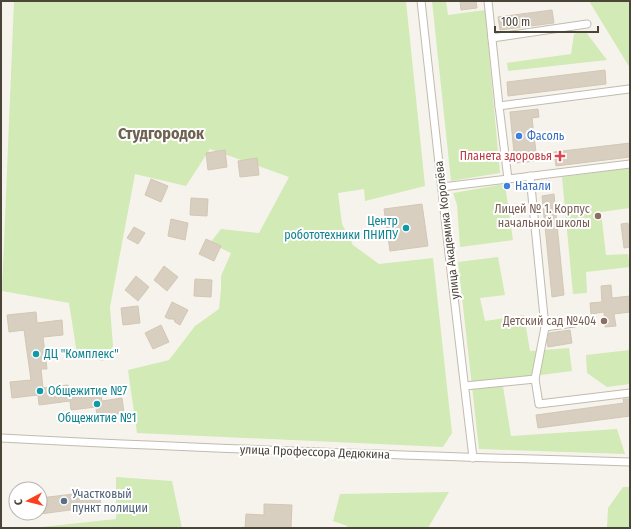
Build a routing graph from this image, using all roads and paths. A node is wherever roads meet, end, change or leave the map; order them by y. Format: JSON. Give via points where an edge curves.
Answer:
{"nodes":[{"id":1,"x":421,"y":1,"type":"edge"},
{"id":2,"x":488,"y":1,"type":"edge"},
{"id":3,"x":587,"y":24,"type":"dead end"},
{"id":4,"x":492,"y":38,"type":"junction"},
{"id":5,"x":629,"y":89,"type":"dead end"},
{"id":6,"x":499,"y":106,"type":"junction"},
{"id":7,"x":630,"y":164,"type":"edge"},
{"id":8,"x":530,"y":176,"type":"junction"},
{"id":9,"x":508,"y":179,"type":"junction"},
{"id":10,"x":442,"y":187,"type":"junction"},
{"id":11,"x":574,"y":323,"type":"dead end"},
{"id":12,"x":545,"y":327,"type":"junction"},
{"id":13,"x":534,"y":379,"type":"junction"},
{"id":14,"x":465,"y":386,"type":"junction"},
{"id":15,"x":630,"y":392,"type":"edge"},
{"id":16,"x":1,"y":438,"type":"edge"},
{"id":17,"x":474,"y":458,"type":"junction"},
{"id":18,"x":630,"y":462,"type":"edge"}],
"edges":[{"from":1,"to":10,"type":"street","name":"улица Академика Королёва"},
{"from":2,"to":4,"type":"street"},
{"from":3,"to":4,"type":"street"},
{"from":4,"to":6,"type":"street"},
{"from":5,"to":6,"type":"street"},
{"from":6,"to":9,"type":"street"},
{"from":7,"to":8,"type":"street"},
{"from":8,"to":9,"type":"street"},
{"from":8,"to":12,"type":"street"},
{"from":9,"to":10,"type":"street"},
{"from":10,"to":14,"type":"street","name":"улица Академика Королёва"},
{"from":11,"to":12,"type":"street"},
{"from":12,"to":13,"type":"street"},
{"from":13,"to":14,"type":"street"},
{"from":13,"to":15,"type":"street","via":[[539,404]]},
{"from":14,"to":17,"type":"street","name":"улица Академика Королёва"},
{"from":16,"to":17,"type":"street","name":"улица Профессора Дедюкина"},
{"from":17,"to":18,"type":"street","name":"улица Профессора Дедюкина"}]}
